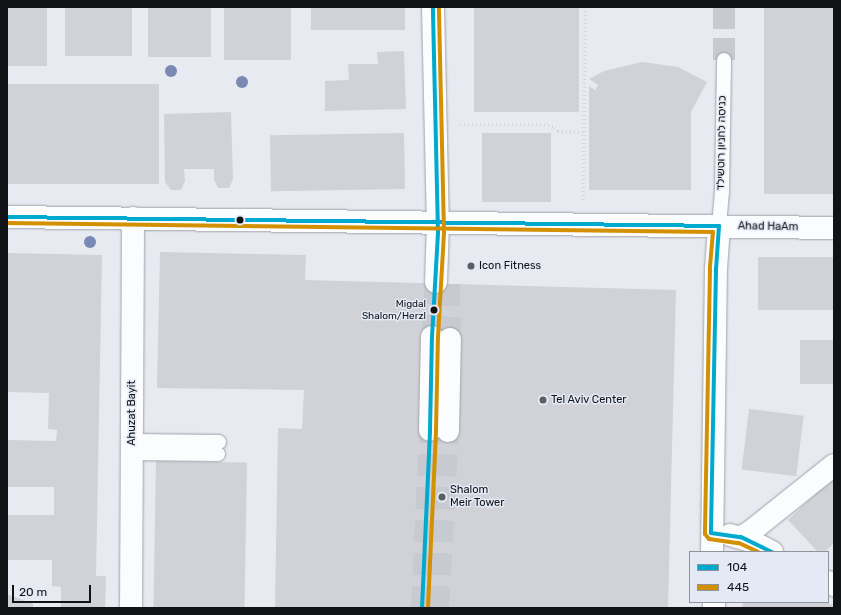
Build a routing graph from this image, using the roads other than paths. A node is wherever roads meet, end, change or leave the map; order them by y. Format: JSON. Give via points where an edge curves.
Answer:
{"nodes":[{"id":1,"x":433,"y":7,"type":"edge"},
{"id":2,"x":724,"y":60,"type":"tunnel mouth"},
{"id":3,"x":7,"y":217,"type":"edge"},
{"id":4,"x":133,"y":218,"type":"junction"},
{"id":5,"x":438,"y":223,"type":"junction"},
{"id":6,"x":719,"y":226,"type":"junction"},
{"id":7,"x":834,"y":228,"type":"edge"},
{"id":8,"x":442,"y":283,"type":"tunnel mouth"},
{"id":9,"x":441,"y":338,"type":"tunnel mouth"},
{"id":10,"x":439,"y":430,"type":"tunnel mouth"},
{"id":11,"x":132,"y":447,"type":"junction"},
{"id":12,"x":218,"y":448,"type":"dead end"},
{"id":13,"x":834,"y":465,"type":"edge"},
{"id":14,"x":741,"y":537,"type":"junction"},
{"id":15,"x":712,"y":542,"type":"edge"},
{"id":16,"x":770,"y":551,"type":"edge"},
{"id":17,"x":131,"y":608,"type":"edge"}],
"edges":[{"from":1,"to":5,"type":"street"},
{"from":2,"to":6,"type":"lane","name":"כניסה לחניון רוטשילד"},
{"from":3,"to":4,"type":"street","name":"Ahad HaAm"},
{"from":4,"to":5,"type":"street","name":"Ahad HaAm"},
{"from":4,"to":11,"type":"street","name":"Ahuzat Bayit"},
{"from":5,"to":6,"type":"street","name":"Ahad HaAm"},
{"from":5,"to":8,"type":"street","via":[[446,246]]},
{"from":6,"to":7,"type":"street","name":"Ahad HaAm"},
{"from":6,"to":15,"type":"street","via":[[716,269]]},
{"from":9,"to":10,"type":"street"},
{"from":11,"to":12,"type":"lane"},
{"from":11,"to":17,"type":"street","name":"Ahuzat Bayit"},
{"from":13,"to":14,"type":"street"},
{"from":14,"to":15,"type":"street"},
{"from":14,"to":16,"type":"street"}]}
